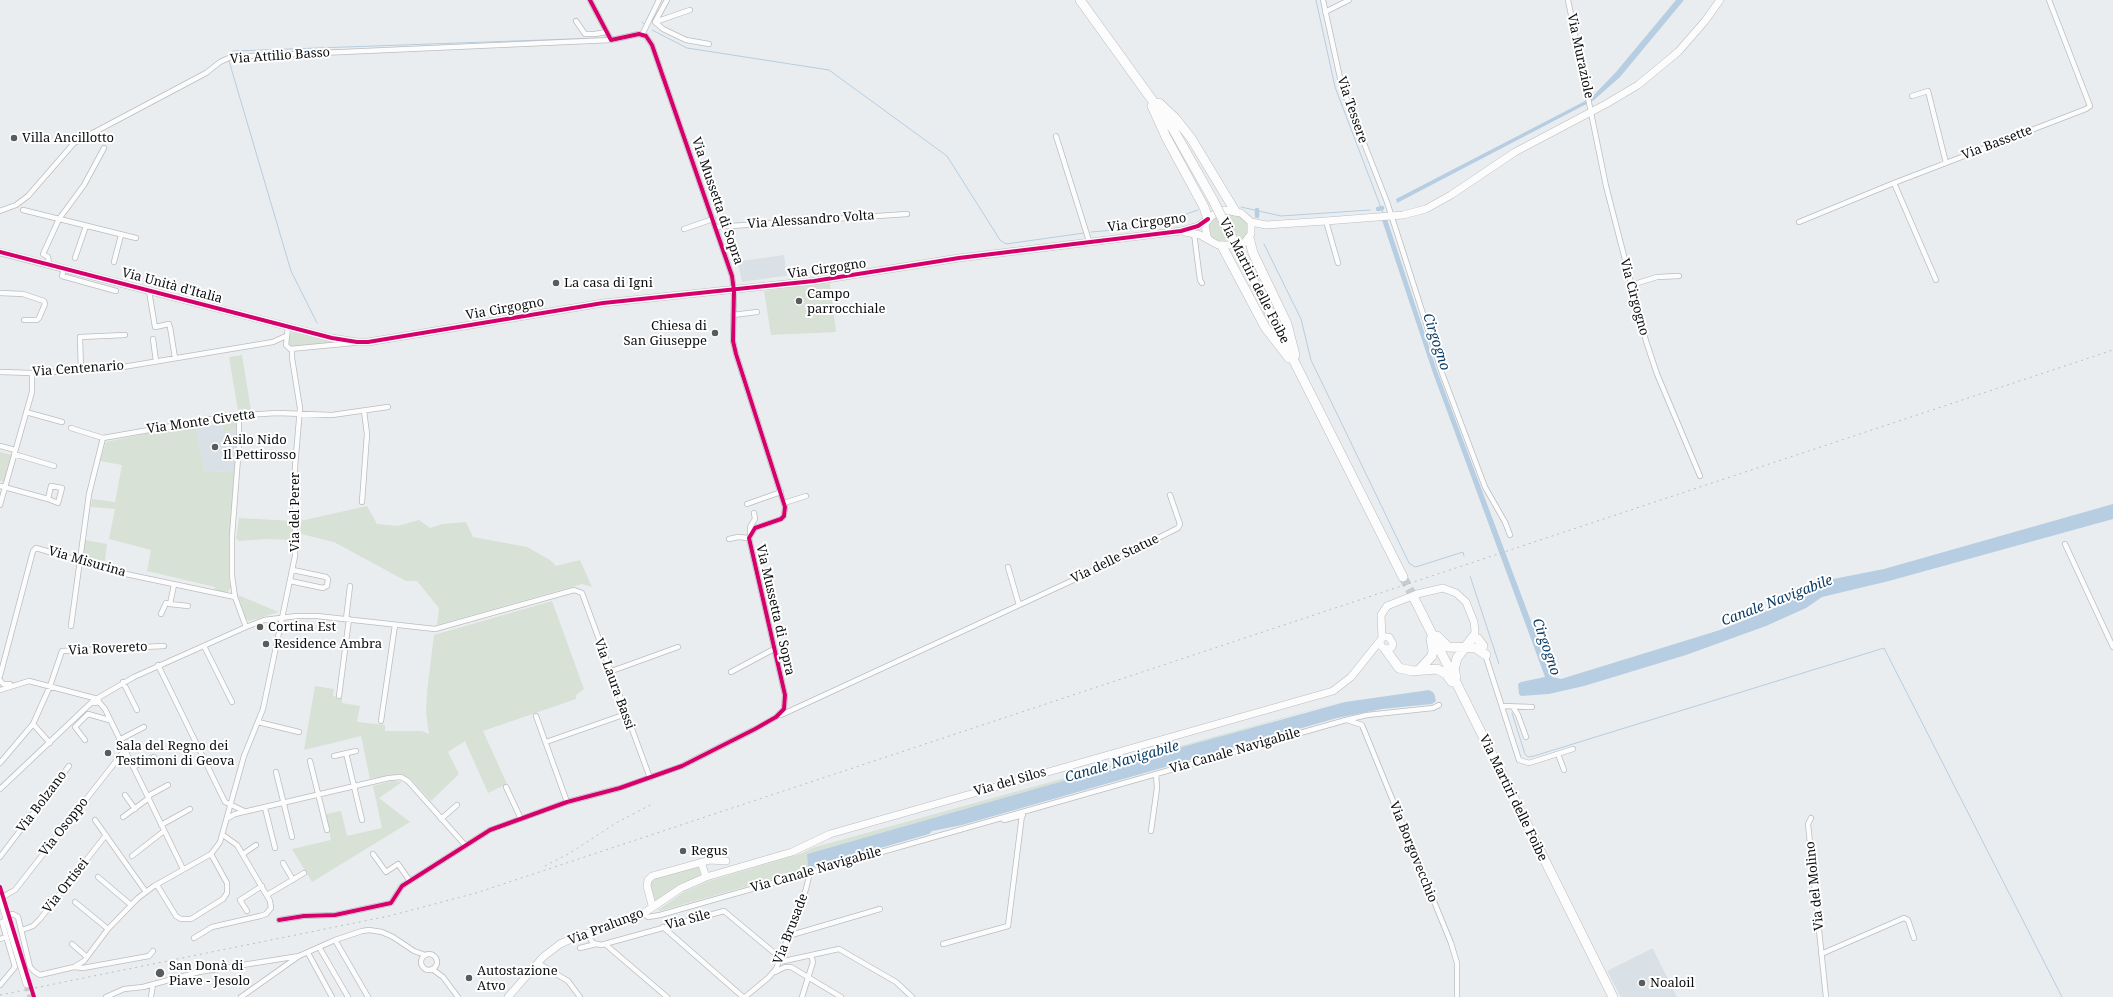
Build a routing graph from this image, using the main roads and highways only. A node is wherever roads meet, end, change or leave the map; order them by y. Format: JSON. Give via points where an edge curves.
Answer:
{"nodes":[{"id":1,"x":1080,"y":0,"type":"edge"},
{"id":2,"x":1146,"y":91,"type":"junction"},
{"id":3,"x":1235,"y":211,"type":"road end"},
{"id":4,"x":1208,"y":219,"type":"road end"},
{"id":5,"x":1250,"y":236,"type":"road end"},
{"id":6,"x":1222,"y":246,"type":"road end"},
{"id":7,"x":1298,"y":368,"type":"junction"},
{"id":8,"x":1403,"y":577,"type":"tunnel mouth"},
{"id":9,"x":1414,"y":598,"type":"tunnel mouth"},
{"id":10,"x":1427,"y":624,"type":"junction"},
{"id":11,"x":1386,"y":644,"type":"road end"},
{"id":12,"x":1466,"y":646,"type":"junction"},
{"id":13,"x":1483,"y":646,"type":"road end"},
{"id":14,"x":1486,"y":655,"type":"road end"},
{"id":15,"x":1418,"y":671,"type":"junction"},
{"id":16,"x":1463,"y":697,"type":"junction"},
{"id":17,"x":1613,"y":997,"type":"edge"}],
"edges":[{"from":1,"to":2,"type":"highway","name":"Via Martiri delle Foibe"},
{"from":2,"to":3,"type":"highway","via":[[1181,124]]},
{"from":2,"to":4,"type":"highway","via":[[1162,129]]},
{"from":2,"to":7,"type":"highway","name":"Via Martiri delle Foibe","bridge":true,"via":[[1183,144]]},
{"from":5,"to":7,"type":"highway","via":[[1253,253],[1287,324]]},
{"from":6,"to":7,"type":"highway","via":[[1265,327]]},
{"from":7,"to":8,"type":"highway","name":"Via Martiri delle Foibe"},
{"from":9,"to":10,"type":"highway","name":"Via Martiri delle Foibe"},
{"from":10,"to":12,"type":"highway","via":[[1448,647],[1453,649]]},
{"from":10,"to":15,"type":"highway","via":[[1433,652],[1430,661]]},
{"from":10,"to":16,"type":"highway","name":"Via Martiri delle Foibe"},
{"from":11,"to":15,"type":"highway","via":[[1399,668]]},
{"from":12,"to":13,"type":"highway","via":[[1473,637]]},
{"from":12,"to":14,"type":"highway","via":[[1476,648]]},
{"from":12,"to":16,"type":"highway","via":[[1457,658],[1454,670]]},
{"from":15,"to":16,"type":"highway","via":[[1431,668],[1442,671]]},
{"from":16,"to":17,"type":"highway","name":"Via Martiri delle Foibe"}]}
